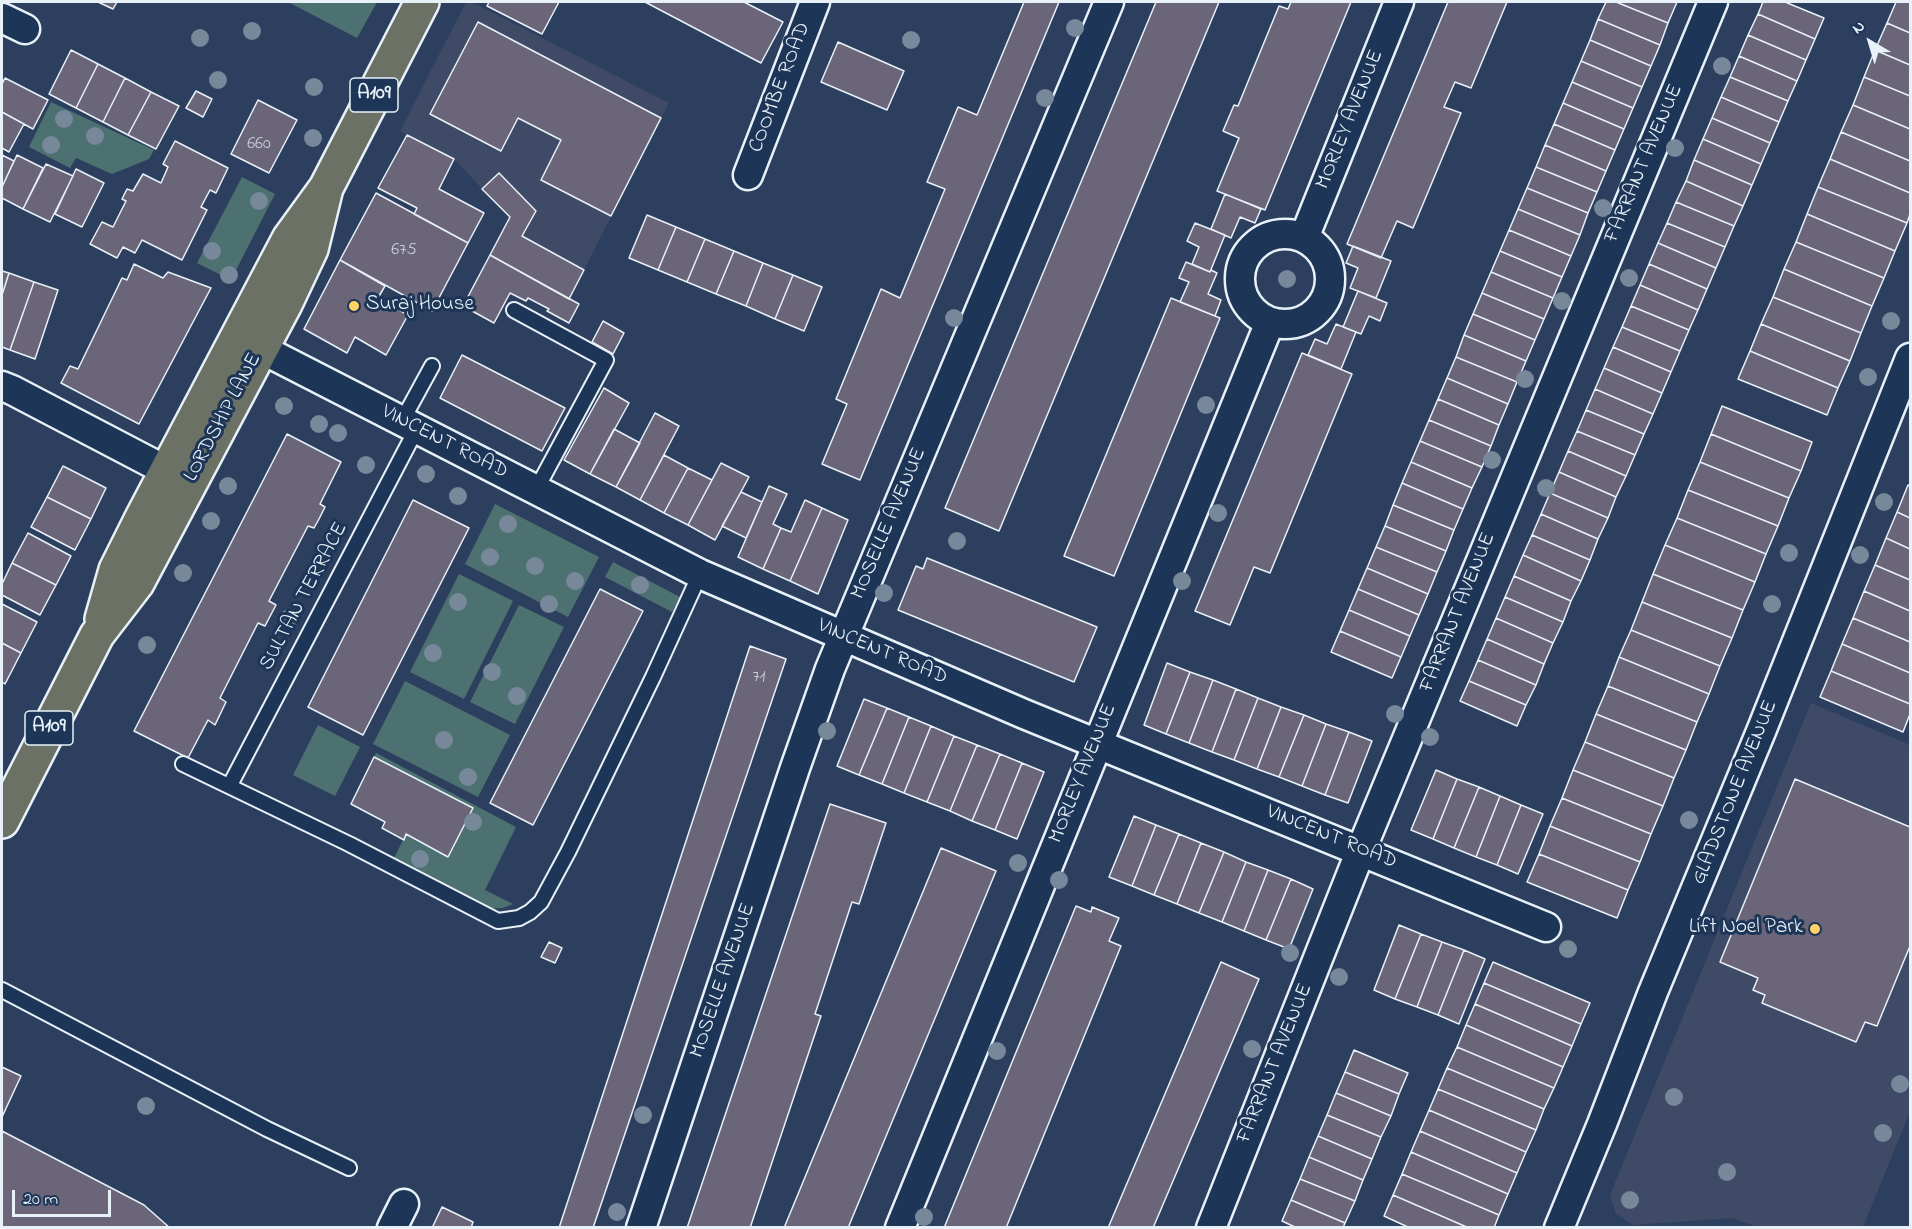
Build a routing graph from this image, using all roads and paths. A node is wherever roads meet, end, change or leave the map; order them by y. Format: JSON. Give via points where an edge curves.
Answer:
{"nodes":[{"id":1,"x":422,"y":2,"type":"edge"},
{"id":2,"x":815,"y":2,"type":"edge"},
{"id":3,"x":1109,"y":2,"type":"edge"},
{"id":4,"x":1399,"y":2,"type":"edge"},
{"id":5,"x":1713,"y":2,"type":"edge"},
{"id":6,"x":748,"y":175,"type":"dead end"},
{"id":7,"x":1304,"y":238,"type":"junction"},
{"id":8,"x":514,"y":310,"type":"dead end"},
{"id":9,"x":1270,"y":322,"type":"junction"},
{"id":10,"x":249,"y":342,"type":"junction"},
{"id":11,"x":1911,"y":358,"type":"edge"},
{"id":12,"x":432,"y":366,"type":"dead end"},
{"id":13,"x":2,"y":386,"type":"edge"},
{"id":14,"x":410,"y":425,"type":"junction"},
{"id":15,"x":178,"y":477,"type":"junction"},
{"id":16,"x":536,"y":490,"type":"junction"},
{"id":17,"x":700,"y":573,"type":"junction"},
{"id":18,"x":844,"y":637,"type":"junction"},
{"id":19,"x":1097,"y":742,"type":"junction"},
{"id":20,"x":183,"y":764,"type":"dead end"},
{"id":21,"x":230,"y":785,"type":"junction"},
{"id":22,"x":2,"y":821,"type":"edge"},
{"id":23,"x":1361,"y":850,"type":"junction"},
{"id":24,"x":1546,"y":927,"type":"dead end"},
{"id":25,"x":2,"y":990,"type":"edge"},
{"id":26,"x":349,"y":1168,"type":"dead end"},
{"id":27,"x":641,"y":1227,"type":"edge"},
{"id":28,"x":900,"y":1227,"type":"edge"},
{"id":29,"x":1211,"y":1227,"type":"edge"},
{"id":30,"x":1559,"y":1227,"type":"edge"}],
"edges":[{"from":1,"to":10,"type":"main road","name":"LORDSHIP LANE","number":"A109","via":[[326,188],[311,249]]},
{"from":2,"to":6,"type":"street","name":"COOMBE ROAD"},
{"from":3,"to":18,"type":"street","name":"MOSELLE AVENUE"},
{"from":4,"to":7,"type":"street","name":"MORLEY AVENUE"},
{"from":5,"to":23,"type":"street","name":"FARRANT AVENUE"},
{"from":7,"to":9,"type":"street","via":[[1324,256],[1329,271],[1324,301],[1301,321]]},
{"from":7,"to":9,"type":"street","via":[[1284,234],[1269,237],[1245,257],[1240,288],[1256,314]]},
{"from":8,"to":16,"type":"lane","via":[[606,360]]},
{"from":9,"to":19,"type":"street","name":"MORLEY AVENUE"},
{"from":10,"to":14,"type":"street","name":"VINCENT ROAD"},
{"from":10,"to":15,"type":"main road","name":"LORDSHIP LANE","number":"A109"},
{"from":11,"to":30,"type":"street","name":"GLADSTONE AVENUE"},
{"from":12,"to":14,"type":"lane","name":"SULTAN TERRACE"},
{"from":13,"to":15,"type":"street"},
{"from":14,"to":16,"type":"street","name":"VINCENT ROAD"},
{"from":14,"to":21,"type":"lane","name":"SULTAN TERRACE"},
{"from":15,"to":22,"type":"main road","name":"LORDSHIP LANE","number":"A109","via":[[116,570],[97,635]]},
{"from":16,"to":17,"type":"street","name":"VINCENT ROAD"},
{"from":17,"to":18,"type":"street","name":"VINCENT ROAD"},
{"from":17,"to":21,"type":"lane","via":[[568,852],[541,902],[519,918],[498,921]]},
{"from":18,"to":19,"type":"street","name":"VINCENT ROAD"},
{"from":18,"to":27,"type":"street","name":"MOSELLE AVENUE","via":[[791,779]]},
{"from":19,"to":23,"type":"street","name":"VINCENT ROAD"},
{"from":19,"to":28,"type":"street","name":"MORLEY AVENUE"},
{"from":20,"to":21,"type":"lane"},
{"from":23,"to":24,"type":"street","name":"VINCENT ROAD"},
{"from":23,"to":29,"type":"street","name":"FARRANT AVENUE"},
{"from":25,"to":26,"type":"lane"}]}
